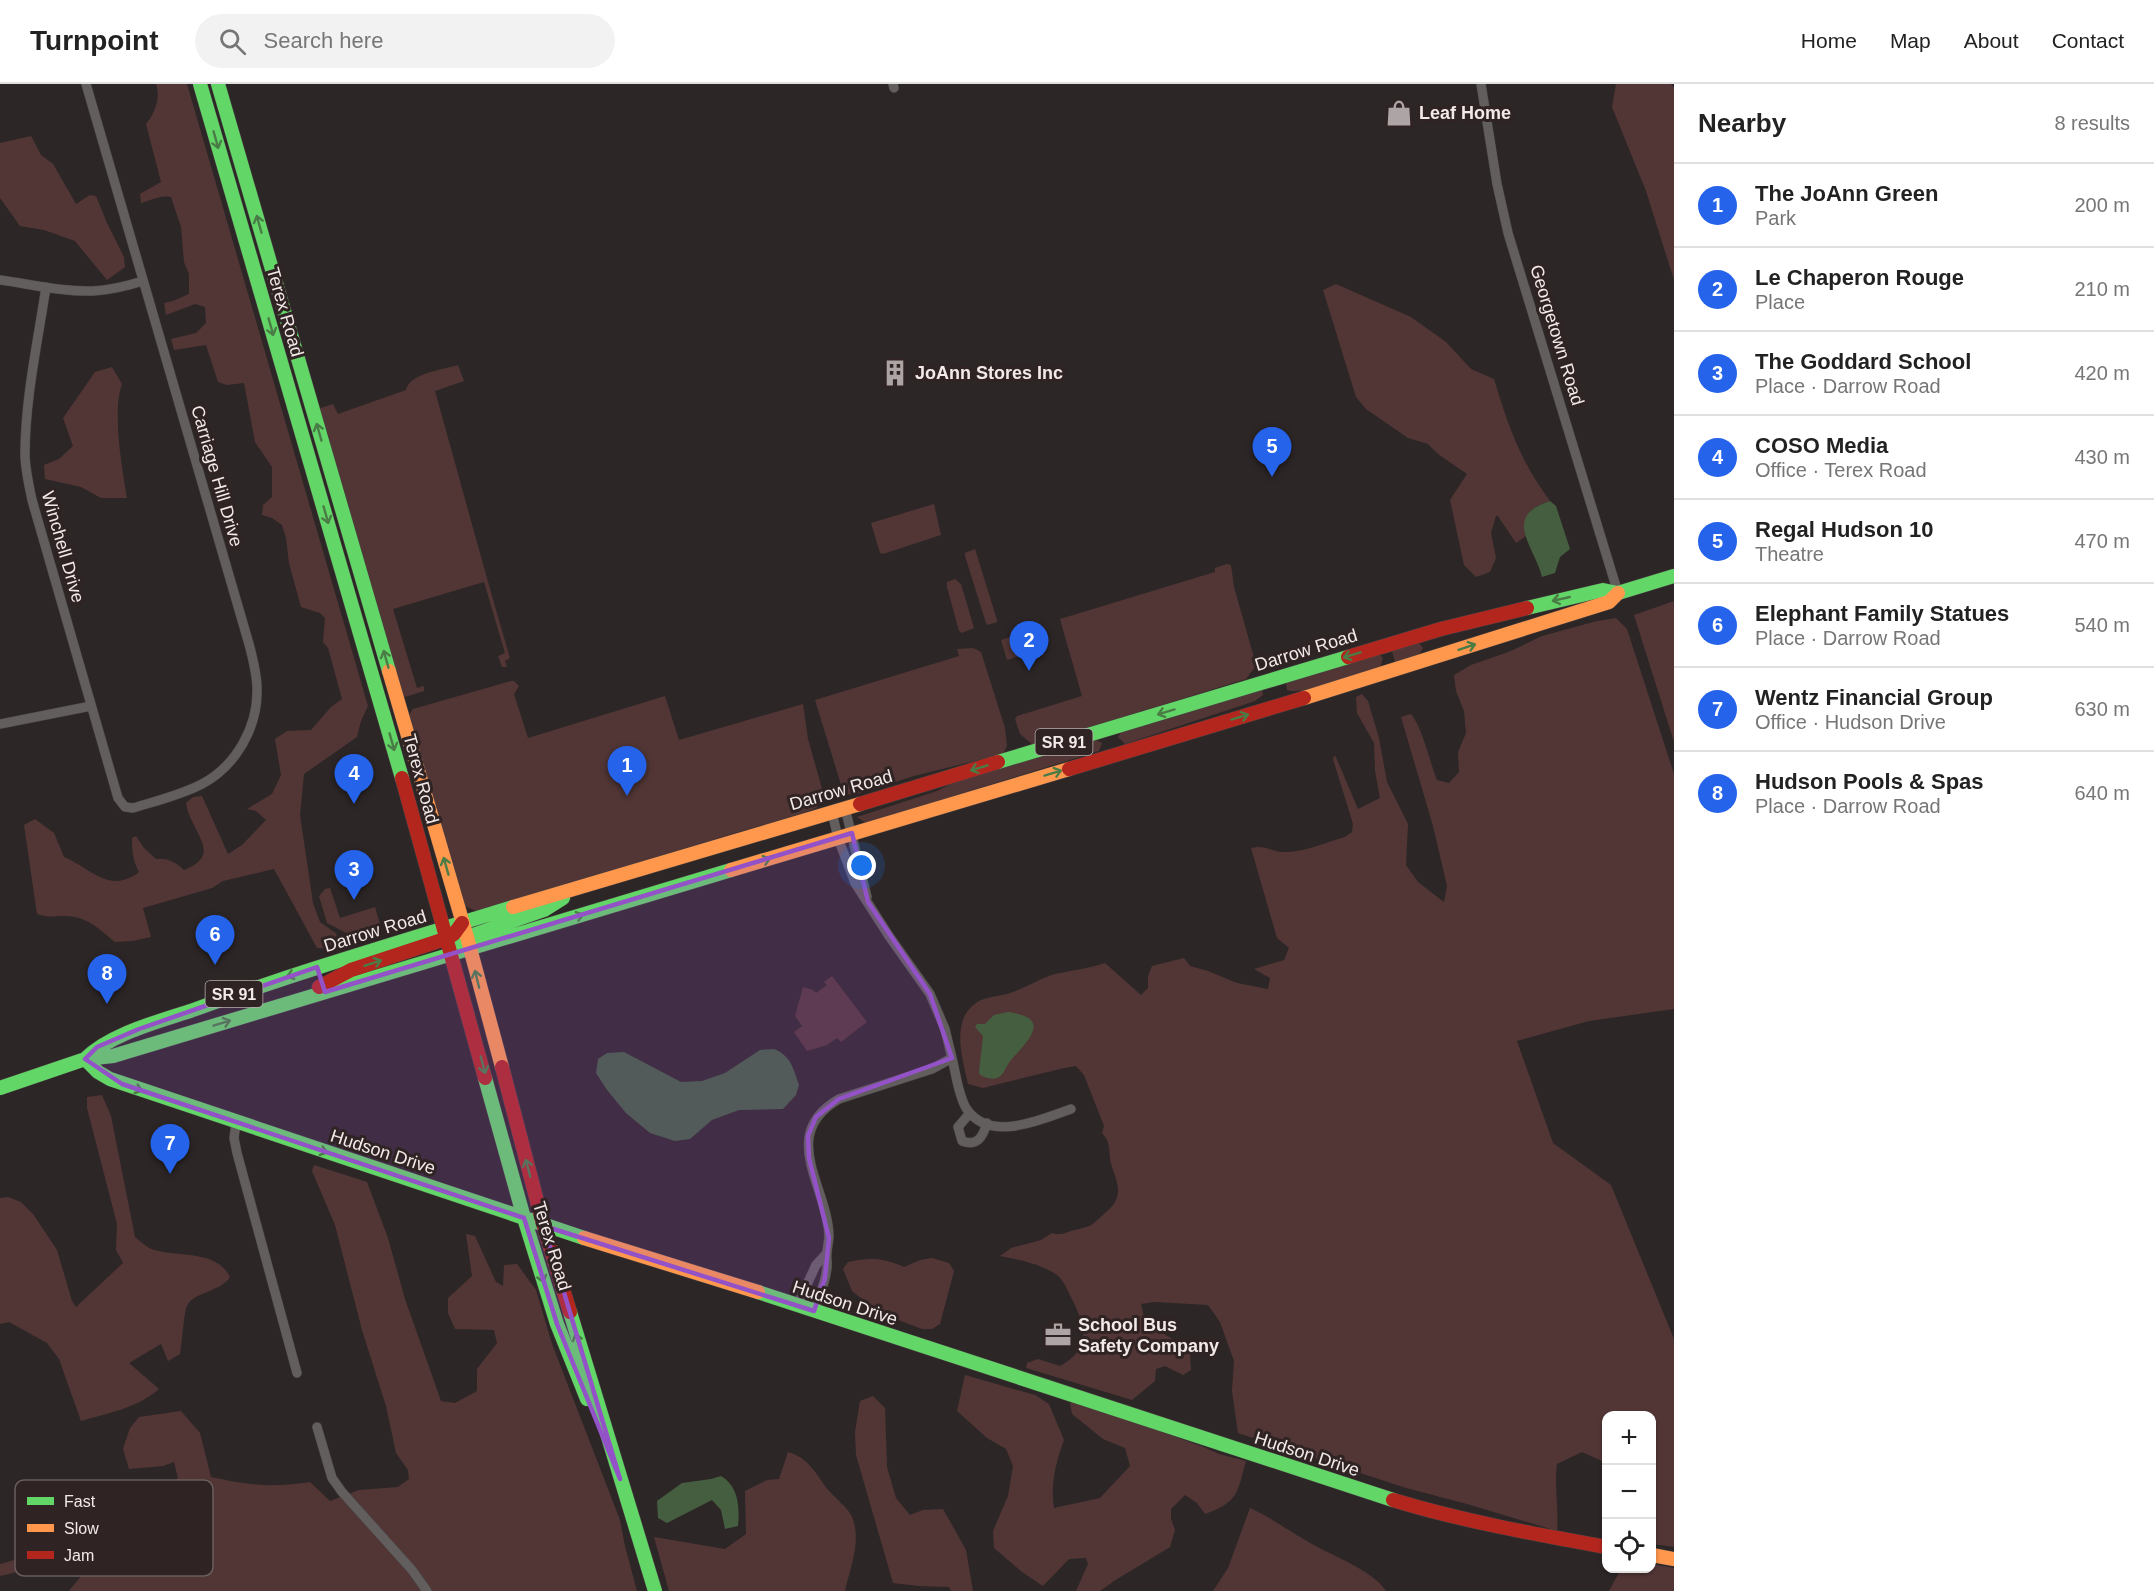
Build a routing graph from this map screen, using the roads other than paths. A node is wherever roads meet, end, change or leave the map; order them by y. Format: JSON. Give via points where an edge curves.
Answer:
{"nodes":[{"id":1,"x":86,"y":84,"type":"edge"},
{"id":2,"x":200,"y":84,"type":"edge"},
{"id":3,"x":218,"y":84,"type":"edge"},
{"id":4,"x":1481,"y":84,"type":"edge"},
{"id":5,"x":270,"y":262,"type":"junction"},
{"id":6,"x":254,"y":267,"type":"junction"},
{"id":7,"x":0,"y":280,"type":"edge"},
{"id":8,"x":143,"y":281,"type":"junction"},
{"id":9,"x":46,"y":287,"type":"junction"},
{"id":10,"x":312,"y":406,"type":"junction"},
{"id":11,"x":296,"y":411,"type":"junction"},
{"id":12,"x":1674,"y":576,"type":"edge"},
{"id":13,"x":1618,"y":593,"type":"junction"},
{"id":14,"x":1424,"y":633,"type":"junction"},
{"id":15,"x":1382,"y":646,"type":"junction"},
{"id":16,"x":1431,"y":659,"type":"junction"},
{"id":17,"x":1390,"y":672,"type":"junction"},
{"id":18,"x":1271,"y":679,"type":"junction"},
{"id":19,"x":1279,"y":705,"type":"junction"},
{"id":20,"x":91,"y":706,"type":"junction"},
{"id":21,"x":400,"y":709,"type":"junction"},
{"id":22,"x":384,"y":714,"type":"junction"},
{"id":23,"x":0,"y":724,"type":"edge"},
{"id":24,"x":1106,"y":730,"type":"junction"},
{"id":25,"x":1113,"y":755,"type":"junction"},
{"id":26,"x":124,"y":807,"type":"joint"},
{"id":27,"x":838,"y":810,"type":"junction"},
{"id":28,"x":852,"y":833,"type":"junction"},
{"id":29,"x":838,"y":838,"type":"junction"},
{"id":30,"x":580,"y":887,"type":"junction"},
{"id":31,"x":868,"y":902,"type":"junction"},
{"id":32,"x":463,"y":923,"type":"junction"},
{"id":33,"x":446,"y":933,"type":"junction"},
{"id":34,"x":469,"y":943,"type":"junction"},
{"id":35,"x":452,"y":955,"type":"junction"},
{"id":36,"x":317,"y":968,"type":"junction"},
{"id":37,"x":322,"y":985,"type":"junction"},
{"id":38,"x":302,"y":999,"type":"junction"},
{"id":39,"x":183,"y":1012,"type":"junction"},
{"id":40,"x":189,"y":1032,"type":"junction"},
{"id":41,"x":952,"y":1058,"type":"junction"},
{"id":42,"x":85,"y":1059,"type":"junction"},
{"id":43,"x":0,"y":1088,"type":"edge"},
{"id":44,"x":1071,"y":1109,"type":"dead end"},
{"id":45,"x":970,"y":1113,"type":"junction"},
{"id":46,"x":236,"y":1123,"type":"junction"},
{"id":47,"x":987,"y":1123,"type":"junction"},
{"id":48,"x":524,"y":1218,"type":"junction"},
{"id":49,"x":543,"y":1224,"type":"junction"},
{"id":50,"x":827,"y":1253,"type":"junction"},
{"id":51,"x":797,"y":1306,"type":"junction"},
{"id":52,"x":814,"y":1311,"type":"junction"},
{"id":53,"x":297,"y":1373,"type":"dead end"},
{"id":54,"x":317,"y":1427,"type":"dead end"},
{"id":55,"x":620,"y":1479,"type":"junction"},
{"id":56,"x":1602,"y":1546,"type":"edge"},
{"id":57,"x":1656,"y":1556,"type":"edge"},
{"id":58,"x":1674,"y":1558,"type":"edge"},
{"id":59,"x":427,"y":1591,"type":"edge"},
{"id":60,"x":655,"y":1591,"type":"edge"}],
"edges":[{"from":1,"to":8,"type":"street","name":"Carriage Hill Drive"},
{"from":2,"to":6,"type":"main road","name":"Terex Road","one_way":true},
{"from":5,"to":3,"type":"main road","name":"Terex Road","one_way":true},
{"from":4,"to":13,"type":"street","name":"Georgetown Road","via":[[1508,233]]},
{"from":5,"to":6,"type":"main road"},
{"from":5,"to":10,"type":"main road","name":"Terex Road"},
{"from":6,"to":11,"type":"main road","name":"Terex Road","one_way":true},
{"from":7,"to":9,"type":"street"},
{"from":8,"to":9,"type":"street","via":[[92,291]]},
{"from":8,"to":26,"type":"street","name":"Carriage Hill Drive","via":[[255,665],[257,691],[249,731],[221,770],[189,790],[133,808]]},
{"from":9,"to":20,"type":"street","name":"Winchell Drive","via":[[27,417],[26,472]]},
{"from":10,"to":11,"type":"main road"},
{"from":21,"to":10,"type":"main road","name":"Terex Road","one_way":true},
{"from":11,"to":22,"type":"main road","name":"Terex Road","one_way":true},
{"from":12,"to":13,"type":"main road","name":"Darrow Road","number":"SR 91"},
{"from":13,"to":14,"type":"main road","name":"Darrow Road","number":"SR 91","one_way":true,"via":[[1603,590]]},
{"from":16,"to":13,"type":"main road","name":"Darrow Road","number":"SR 91","one_way":true,"via":[[1609,602]]},
{"from":14,"to":15,"type":"main road","name":"Darrow Road","number":"SR 91"},
{"from":14,"to":16,"type":"main road"},
{"from":15,"to":17,"type":"main road"},
{"from":15,"to":18,"type":"main road","name":"Darrow Road","number":"SR 91","one_way":true},
{"from":16,"to":17,"type":"main road","name":"Darrow Road","number":"SR 91"},
{"from":17,"to":19,"type":"main road","name":"Darrow Road","number":"SR 91"},
{"from":18,"to":19,"type":"main road"},
{"from":18,"to":24,"type":"main road","name":"Darrow Road","number":"SR 91","one_way":true},
{"from":25,"to":19,"type":"main road","name":"Darrow Road","number":"SR 91","one_way":true},
{"from":20,"to":23,"type":"street"},
{"from":20,"to":26,"type":"street","name":"Winchell Drive"},
{"from":21,"to":22,"type":"main road"},
{"from":32,"to":21,"type":"main road","name":"Terex Road","one_way":true},
{"from":22,"to":33,"type":"main road","name":"Terex Road","one_way":true},
{"from":24,"to":25,"type":"main road"},
{"from":24,"to":27,"type":"main road","name":"Darrow Road","number":"SR 91","one_way":true},
{"from":28,"to":25,"type":"main road","name":"Darrow Road","number":"SR 91","one_way":true},
{"from":27,"to":28,"type":"street"},
{"from":27,"to":29,"type":"street"},
{"from":27,"to":30,"type":"main road","name":"Darrow Road","number":"SR 91"},
{"from":28,"to":29,"type":"main road","name":"Darrow Road","number":"SR 91"},
{"from":28,"to":31,"type":"street"},
{"from":29,"to":31,"type":"street","via":[[855,883]]},
{"from":34,"to":29,"type":"main road","name":"Darrow Road","number":"SR 91","one_way":true},
{"from":30,"to":32,"type":"main road","name":"Darrow Road","number":"SR 91"},
{"from":30,"to":34,"type":"main road","via":[[544,910]]},
{"from":31,"to":41,"type":"street","via":[[930,993]]},
{"from":32,"to":33,"type":"main road","name":"Darrow Road","number":"SR 91"},
{"from":32,"to":34,"type":"main road","name":"Terex Road"},
{"from":33,"to":35,"type":"main road","name":"Terex Road"},
{"from":33,"to":36,"type":"main road","name":"Darrow Road","number":"SR 91"},
{"from":37,"to":33,"type":"main road","one_way":true},
{"from":34,"to":35,"type":"main road","name":"Darrow Road","number":"SR 91"},
{"from":49,"to":34,"type":"main road","name":"Terex Road","one_way":true},
{"from":35,"to":38,"type":"main road","name":"Darrow Road","number":"SR 91"},
{"from":35,"to":48,"type":"main road","name":"Terex Road","one_way":true},
{"from":36,"to":37,"type":"main road"},
{"from":36,"to":39,"type":"main road","name":"Darrow Road","number":"SR 91","one_way":true},
{"from":37,"to":38,"type":"main road"},
{"from":40,"to":38,"type":"main road","name":"Darrow Road","number":"SR 91","one_way":true},
{"from":39,"to":40,"type":"main road"},
{"from":39,"to":42,"type":"main road","name":"Darrow Road","number":"SR 91","via":[[97,1047]]},
{"from":40,"to":42,"type":"main road","name":"Darrow Road","number":"SR 91","via":[[112,1056]]},
{"from":41,"to":45,"type":"street"},
{"from":41,"to":50,"type":"street","via":[[932,1069],[839,1099],[816,1117],[808,1136],[808,1158],[828,1222]]},
{"from":42,"to":43,"type":"main road","name":"Darrow Road","number":"SR 91"},
{"from":42,"to":46,"type":"main road","name":"Hudson Drive","one_way":true,"via":[[100,1073],[122,1084]]},
{"from":44,"to":47,"type":"street","via":[[1014,1127]]},
{"from":45,"to":47,"type":"street"},
{"from":45,"to":47,"type":"street","via":[[958,1127],[962,1140],[977,1142]]},
{"from":46,"to":48,"type":"main road","name":"Hudson Drive","one_way":true},
{"from":46,"to":53,"type":"street","via":[[237,1153]]},
{"from":48,"to":49,"type":"main road","name":"Hudson Drive"},
{"from":48,"to":55,"type":"main road","name":"Terex Road","one_way":true,"via":[[557,1324]]},
{"from":49,"to":51,"type":"main road","name":"Hudson Drive"},
{"from":55,"to":49,"type":"main road","name":"Terex Road","one_way":true},
{"from":50,"to":51,"type":"street","via":[[816,1265]]},
{"from":50,"to":52,"type":"street","via":[[828,1266]]},
{"from":51,"to":52,"type":"main road","name":"Hudson Drive"},
{"from":52,"to":56,"type":"main road","name":"Hudson Drive","via":[[1422,1509]]},
{"from":54,"to":59,"type":"street","via":[[332,1478]]},
{"from":55,"to":60,"type":"main road","name":"Terex Road"},
{"from":57,"to":58,"type":"main road"}]}
